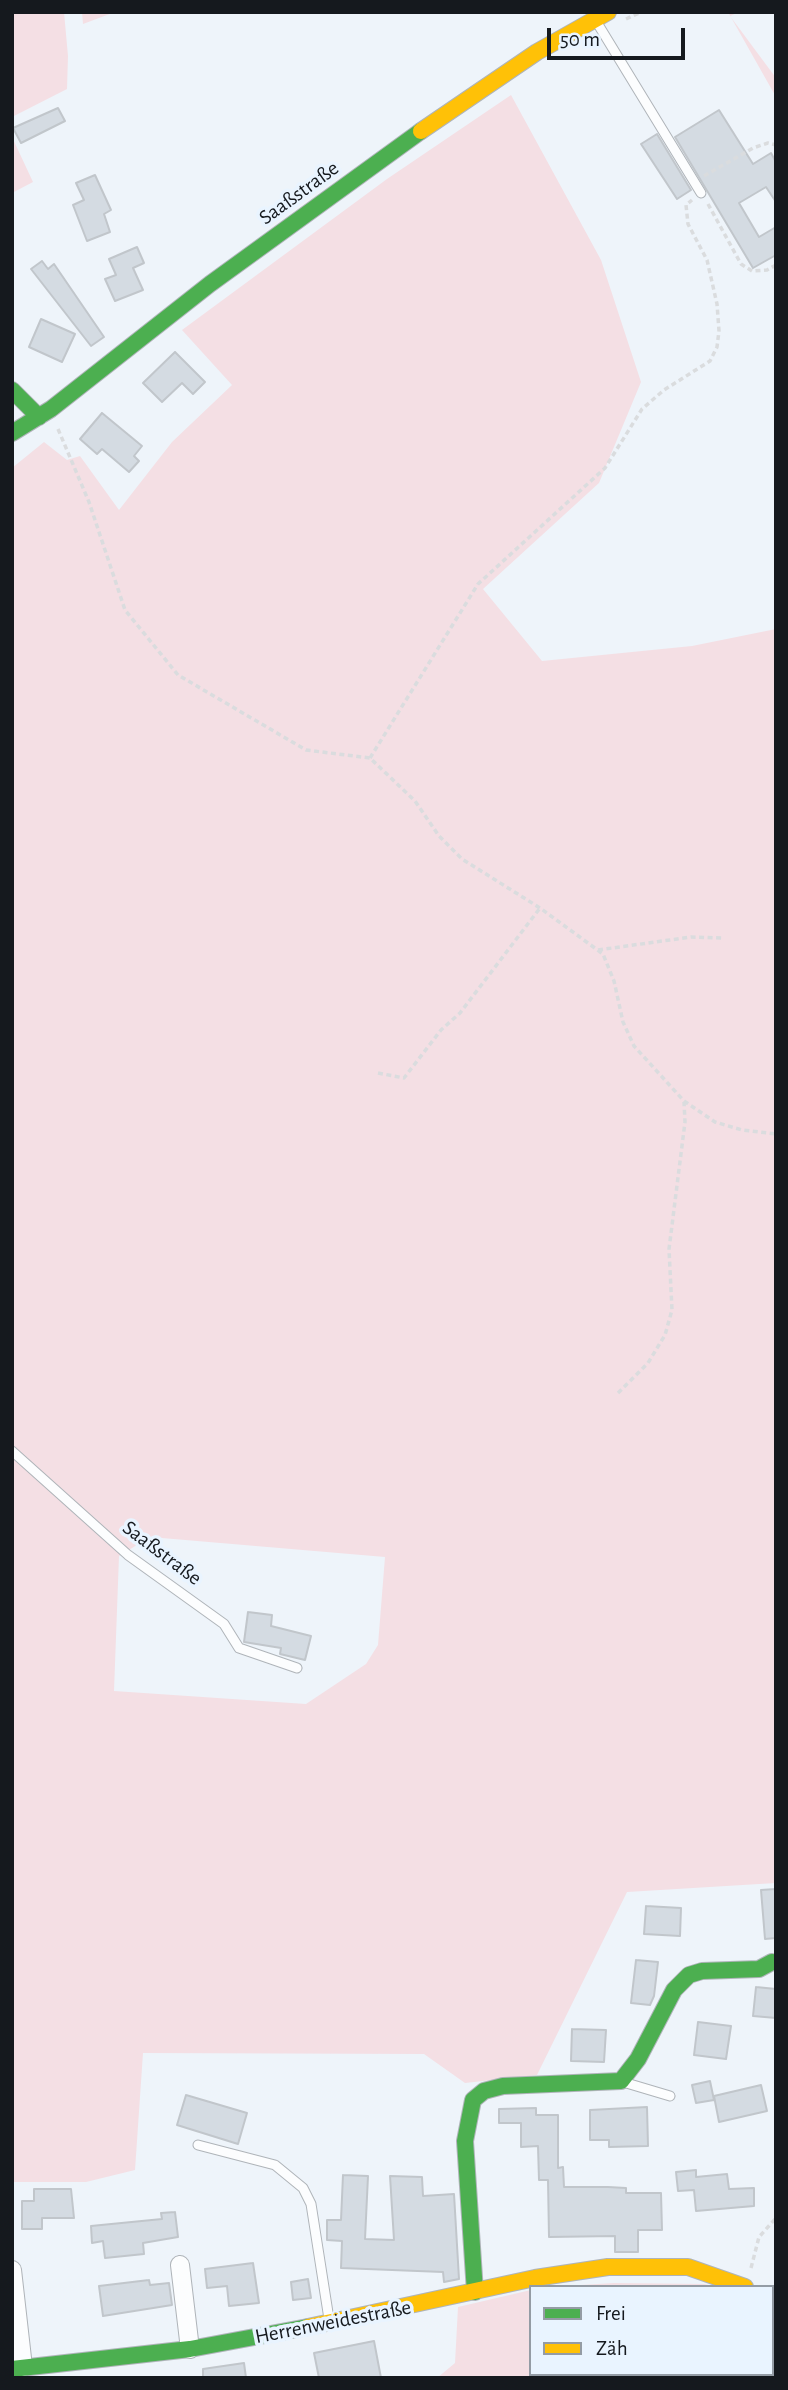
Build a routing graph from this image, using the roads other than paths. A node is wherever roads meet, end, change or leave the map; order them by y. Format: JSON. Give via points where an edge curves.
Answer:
{"nodes":[{"id":1,"x":601,"y":15,"type":"edge"},
{"id":2,"x":701,"y":192,"type":"road end"},
{"id":3,"x":12,"y":390,"type":"edge"},
{"id":4,"x":45,"y":413,"type":"junction"},
{"id":5,"x":12,"y":433,"type":"edge"},
{"id":6,"x":12,"y":1451,"type":"edge"},
{"id":7,"x":297,"y":1668,"type":"dead end"},
{"id":8,"x":772,"y":1962,"type":"dead end"},
{"id":9,"x":621,"y":2081,"type":"junction"},
{"id":10,"x":670,"y":2096,"type":"dead end"},
{"id":11,"x":198,"y":2145,"type":"dead end"},
{"id":12,"x":180,"y":2265,"type":"dead end"},
{"id":13,"x":12,"y":2270,"type":"edge"},
{"id":14,"x":742,"y":2285,"type":"edge"},
{"id":15,"x":475,"y":2292,"type":"junction"},
{"id":16,"x":329,"y":2325,"type":"junction"},
{"id":17,"x":190,"y":2348,"type":"junction"},
{"id":18,"x":17,"y":2368,"type":"edge"}],
"edges":[{"from":1,"to":2,"type":"lane","name":"Saaßstraße"},
{"from":1,"to":4,"type":"street","name":"Saaßstraße","via":[[526,59],[318,204]]},
{"from":3,"to":4,"type":"street"},
{"from":4,"to":5,"type":"street","name":"Saaßstraße"},
{"from":6,"to":7,"type":"lane","name":"Saaßstraße","via":[[120,1548],[224,1624],[239,1648]]},
{"from":8,"to":9,"type":"street","via":[[759,1969],[689,1975],[674,1990],[638,2059]]},
{"from":9,"to":10,"type":"lane"},
{"from":9,"to":15,"type":"street","via":[[503,2086],[473,2099],[465,2141]]},
{"from":11,"to":16,"type":"lane","via":[[275,2165],[303,2188],[313,2216]]},
{"from":12,"to":17,"type":"street"},
{"from":13,"to":18,"type":"street","name":"Herrenweidestraße"},
{"from":14,"to":15,"type":"street","name":"Herrenweidestraße","via":[[688,2267],[649,2265],[572,2271]]},
{"from":15,"to":16,"type":"street","name":"Herrenweidestraße"},
{"from":16,"to":17,"type":"street","name":"Herrenweidestraße"},
{"from":17,"to":18,"type":"street","name":"Herrenweidestraße"}]}
